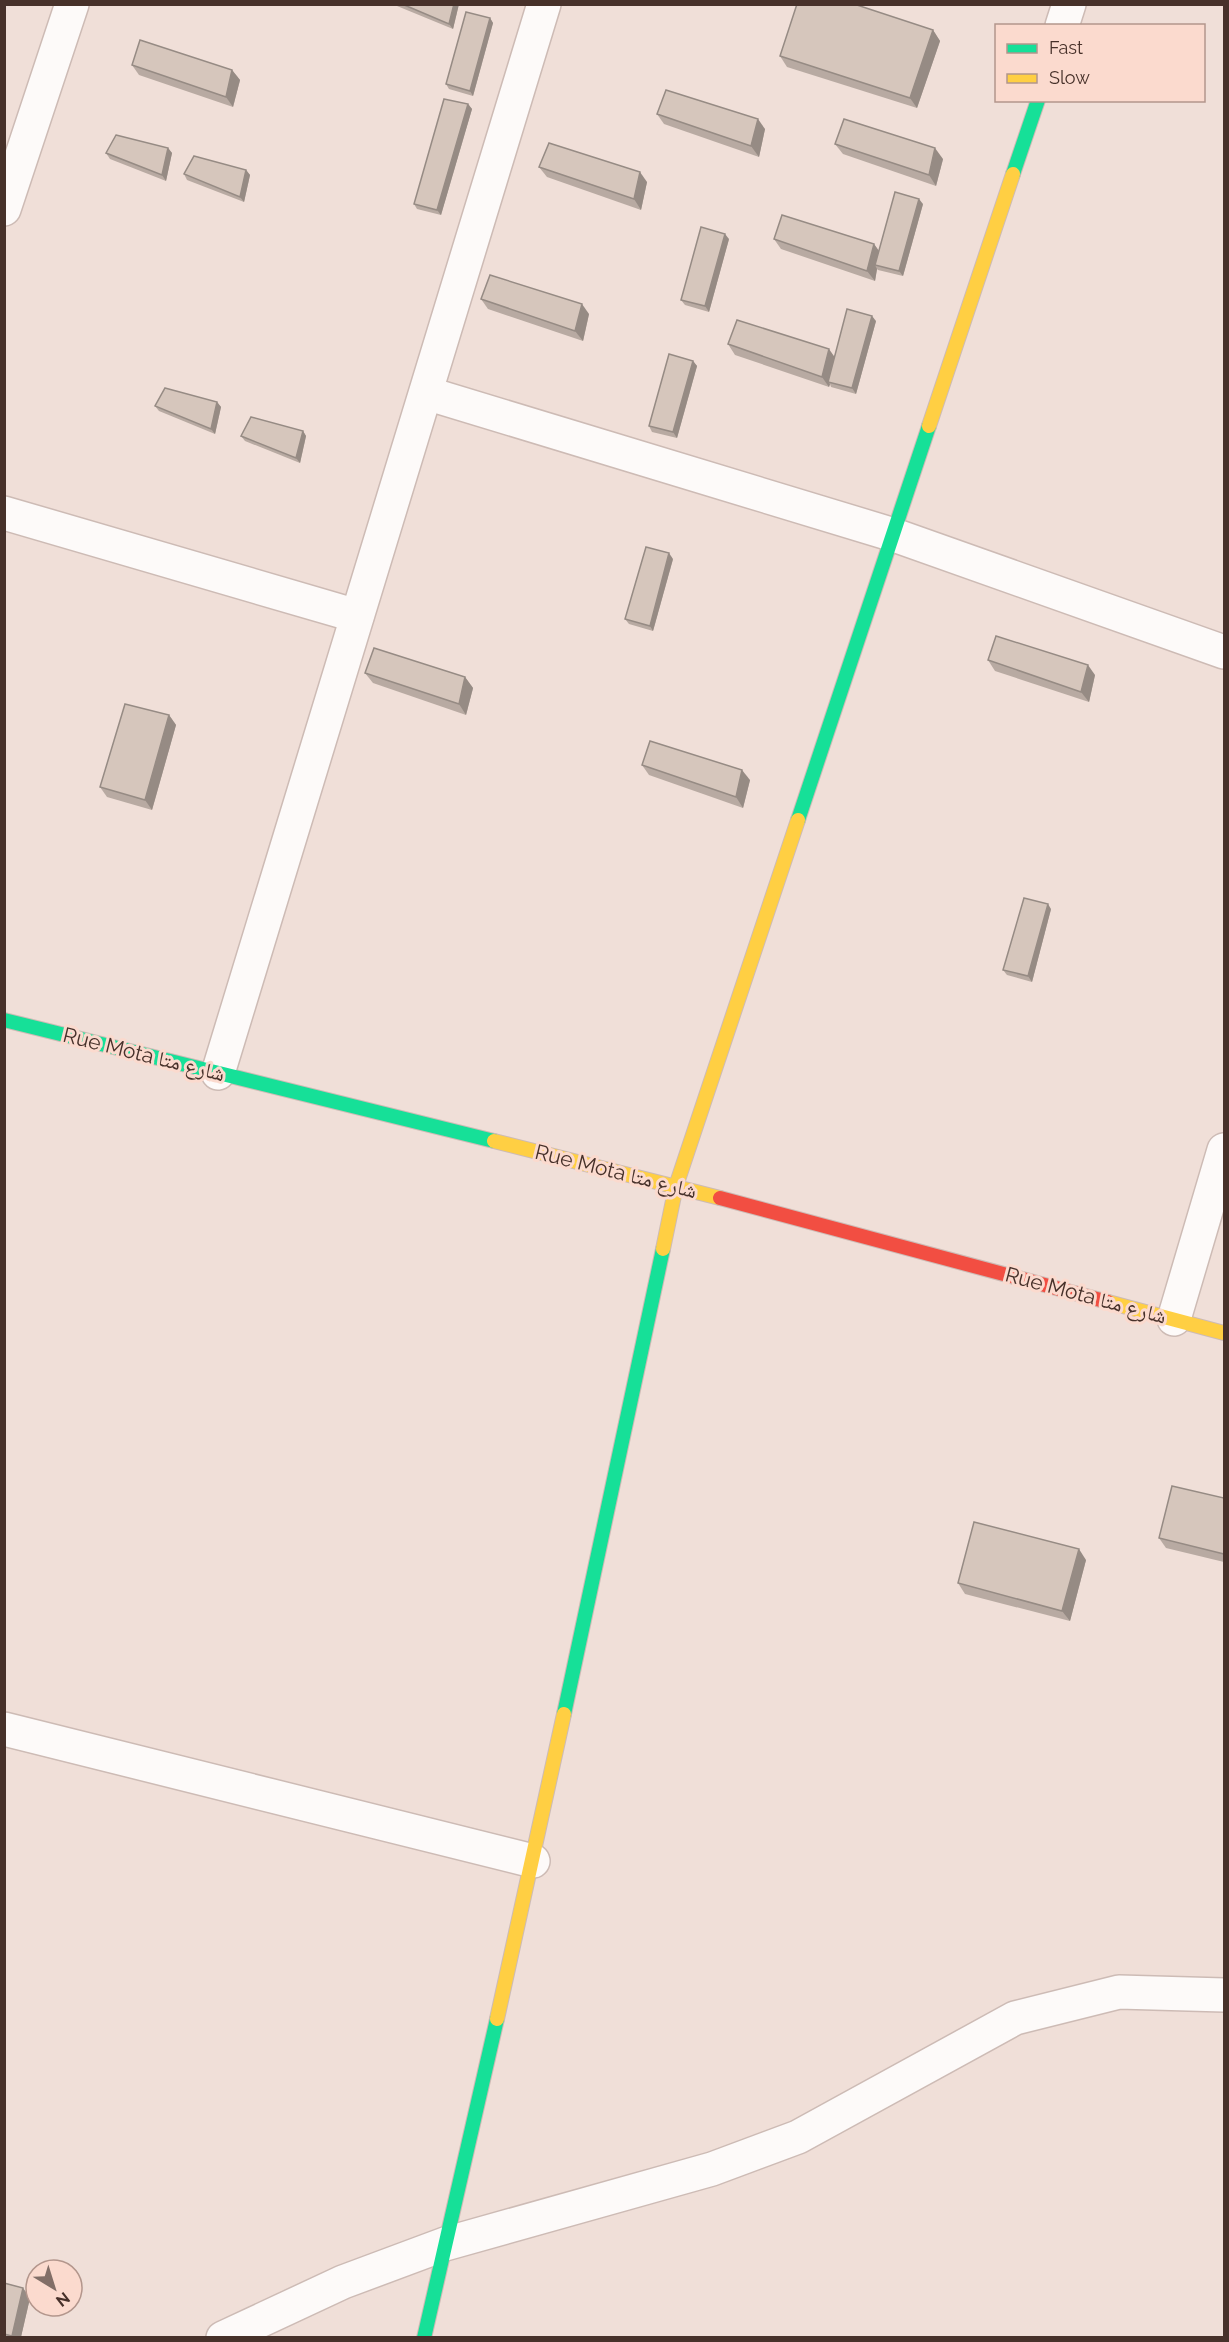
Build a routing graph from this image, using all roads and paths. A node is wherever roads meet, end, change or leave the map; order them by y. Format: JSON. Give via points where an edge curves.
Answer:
{"nodes":[{"id":1,"x":72,"y":4,"type":"edge"},
{"id":2,"x":544,"y":4,"type":"edge"},
{"id":3,"x":1069,"y":4,"type":"edge"},
{"id":4,"x":1063,"y":24,"type":"edge"},
{"id":5,"x":1037,"y":102,"type":"edge"},
{"id":6,"x":4,"y":209,"type":"edge"},
{"id":7,"x":426,"y":393,"type":"junction"},
{"id":8,"x":4,"y":513,"type":"edge"},
{"id":9,"x":894,"y":535,"type":"junction"},
{"id":10,"x":357,"y":616,"type":"junction"},
{"id":11,"x":1224,"y":652,"type":"edge"},
{"id":12,"x":4,"y":1020,"type":"edge"},
{"id":13,"x":218,"y":1072,"type":"junction"},
{"id":14,"x":1224,"y":1150,"type":"edge"},
{"id":15,"x":676,"y":1186,"type":"junction"},
{"id":16,"x":1174,"y":1319,"type":"junction"},
{"id":17,"x":1224,"y":1333,"type":"edge"},
{"id":18,"x":4,"y":1729,"type":"edge"},
{"id":19,"x":533,"y":1861,"type":"junction"},
{"id":20,"x":1224,"y":1995,"type":"edge"},
{"id":21,"x":445,"y":2244,"type":"junction"},
{"id":22,"x":223,"y":2337,"type":"edge"},
{"id":23,"x":424,"y":2337,"type":"edge"}],
"edges":[{"from":1,"to":6,"type":"street"},
{"from":2,"to":7,"type":"street"},
{"from":3,"to":4,"type":"street"},
{"from":5,"to":9,"type":"main road"},
{"from":7,"to":9,"type":"street"},
{"from":7,"to":10,"type":"street"},
{"from":8,"to":10,"type":"street"},
{"from":9,"to":11,"type":"street"},
{"from":9,"to":15,"type":"main road"},
{"from":10,"to":13,"type":"street"},
{"from":12,"to":13,"type":"main road","name":"Rue Mota شارع متا"},
{"from":13,"to":15,"type":"main road","name":"Rue Mota شارع متا"},
{"from":14,"to":16,"type":"street"},
{"from":15,"to":16,"type":"main road","name":"Rue Mota شارع متا"},
{"from":15,"to":19,"type":"main road"},
{"from":16,"to":17,"type":"main road","name":"Rue Mota شارع متا"},
{"from":18,"to":19,"type":"street"},
{"from":19,"to":21,"type":"main road"},
{"from":20,"to":21,"type":"street","via":[[1119,1992],[1015,2019],[798,2137],[712,2169]]},
{"from":21,"to":22,"type":"street","via":[[343,2282]]},
{"from":21,"to":23,"type":"main road"}]}
